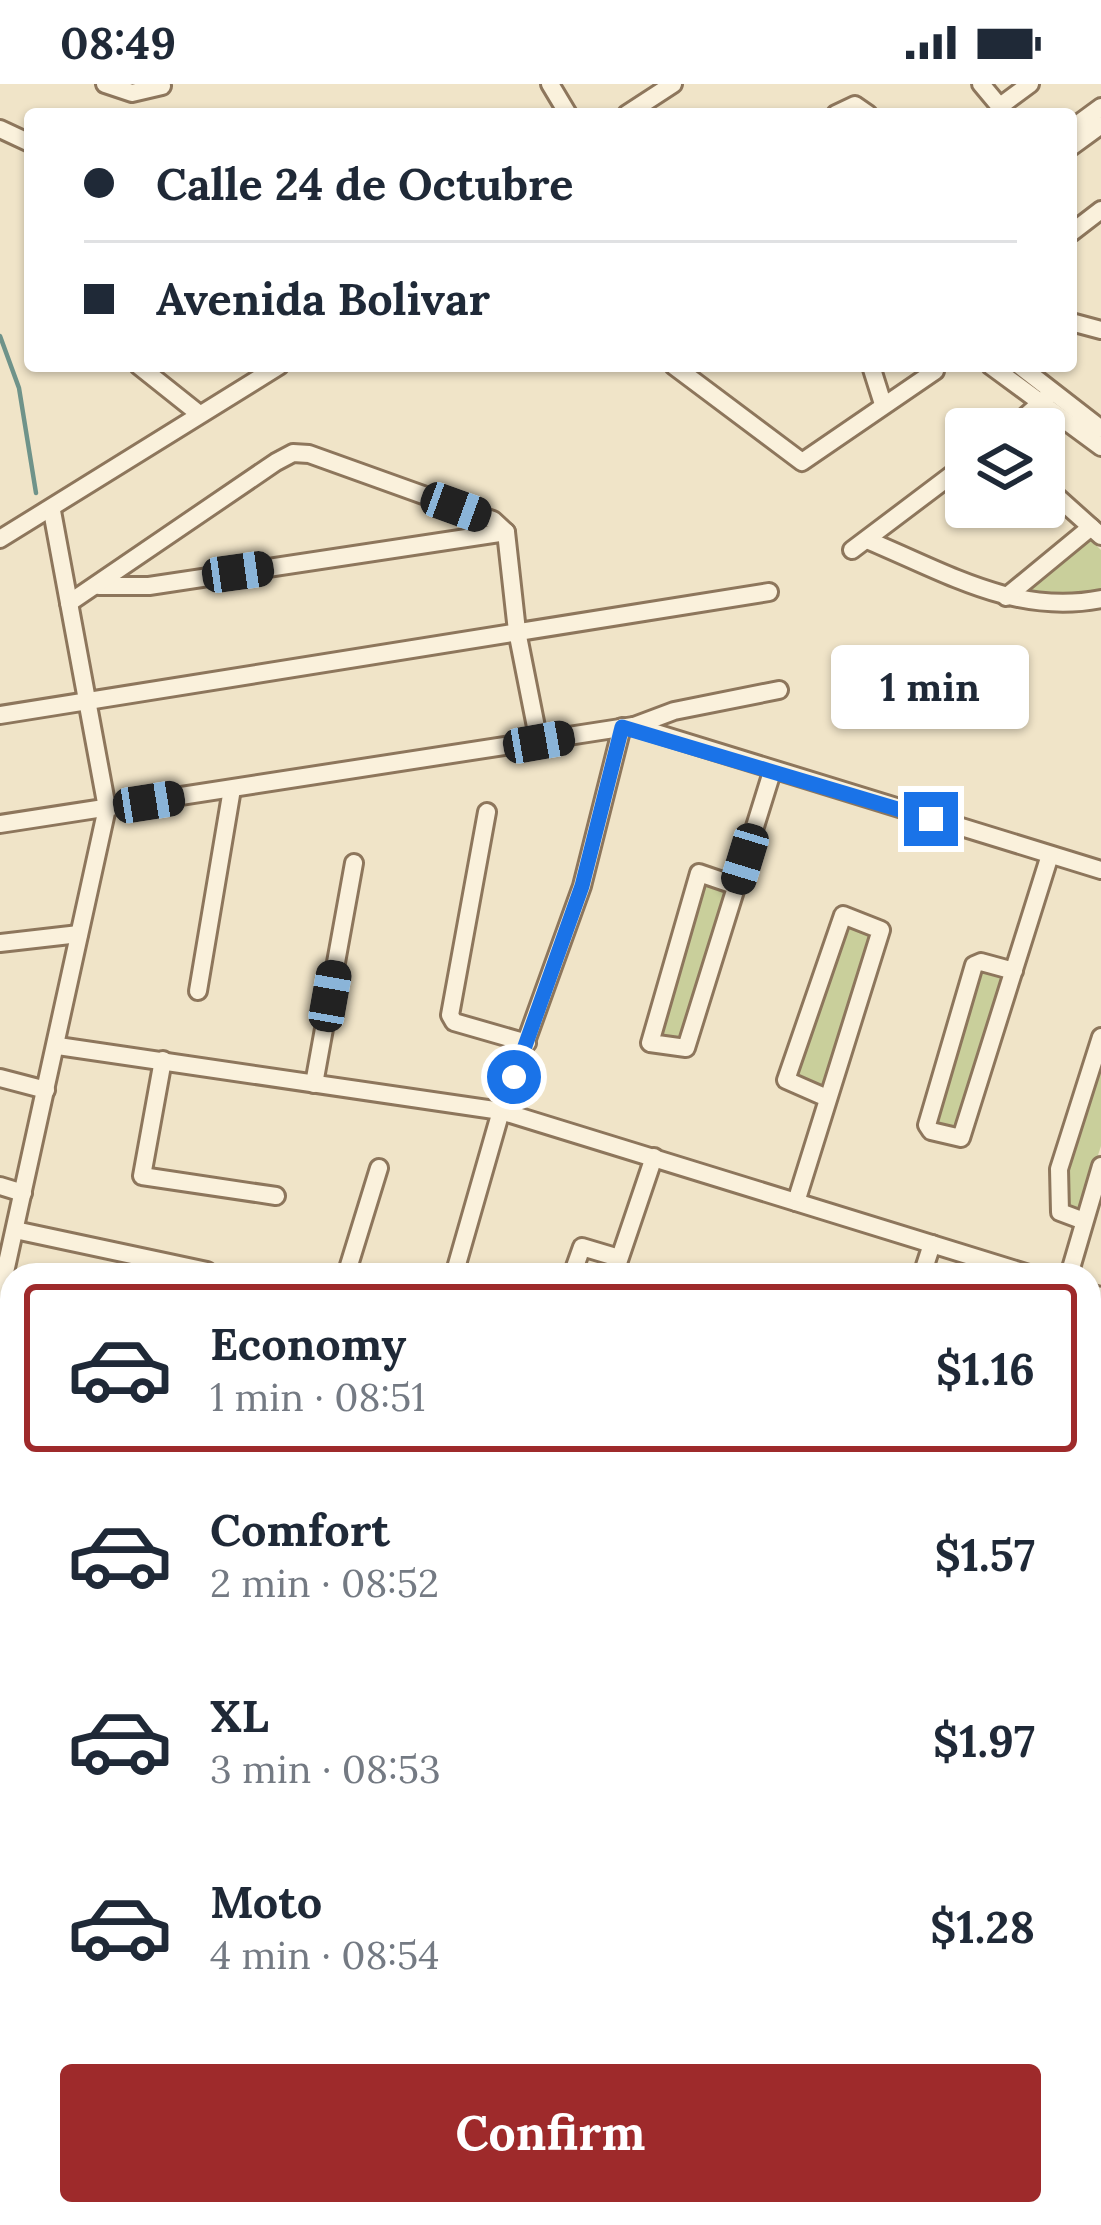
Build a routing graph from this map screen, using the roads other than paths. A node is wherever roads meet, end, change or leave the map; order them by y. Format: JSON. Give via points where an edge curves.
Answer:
{"nodes":[{"id":1,"x":105,"y":84,"type":"edge"},
{"id":2,"x":673,"y":84,"type":"edge"},
{"id":3,"x":981,"y":84,"type":"edge"},
{"id":4,"x":1030,"y":84,"type":"edge"},
{"id":5,"x":162,"y":86,"type":"edge"},
{"id":6,"x":636,"y":108,"type":"edge"},
{"id":7,"x":1000,"y":108,"type":"edge"},
{"id":8,"x":1005,"y":108,"type":"edge"},
{"id":9,"x":1101,"y":210,"type":"edge"},
{"id":10,"x":1077,"y":228,"type":"edge"},
{"id":11,"x":147,"y":372,"type":"edge"},
{"id":12,"x":268,"y":372,"type":"edge"},
{"id":13,"x":682,"y":372,"type":"edge"},
{"id":14,"x":874,"y":372,"type":"edge"},
{"id":15,"x":933,"y":372,"type":"edge"},
{"id":16,"x":1001,"y":372,"type":"edge"},
{"id":17,"x":1024,"y":372,"type":"edge"},
{"id":18,"x":1046,"y":398,"type":"junction"},
{"id":19,"x":883,"y":404,"type":"junction"},
{"id":20,"x":1035,"y":408,"type":"edge"},
{"id":21,"x":198,"y":413,"type":"junction"},
{"id":22,"x":1101,"y":429,"type":"edge"},
{"id":23,"x":1101,"y":447,"type":"edge"},
{"id":24,"x":945,"y":480,"type":"edge"},
{"id":25,"x":1065,"y":504,"type":"edge"},
{"id":26,"x":52,"y":511,"type":"junction"},
{"id":27,"x":1096,"y":531,"type":"edge"},
{"id":28,"x":506,"y":532,"type":"junction"},
{"id":29,"x":0,"y":539,"type":"edge"},
{"id":30,"x":98,"y":586,"type":"junction"},
{"id":31,"x":769,"y":592,"type":"dead end"},
{"id":32,"x":1006,"y":597,"type":"junction"},
{"id":33,"x":1101,"y":599,"type":"edge"},
{"id":34,"x":69,"y":603,"type":"junction"},
{"id":35,"x":517,"y":632,"type":"junction"},
{"id":36,"x":779,"y":690,"type":"dead end"},
{"id":37,"x":87,"y":699,"type":"junction"},
{"id":38,"x":0,"y":715,"type":"edge"},
{"id":39,"x":628,"y":727,"type":"junction"},
{"id":40,"x":539,"y":742,"type":"junction"},
{"id":41,"x":772,"y":772,"type":"junction"},
{"id":42,"x":232,"y":789,"type":"junction"},
{"id":43,"x":107,"y":808,"type":"junction"},
{"id":44,"x":487,"y":812,"type":"dead end"},
{"id":45,"x":0,"y":824,"type":"edge"},
{"id":46,"x":1050,"y":855,"type":"junction"},
{"id":47,"x":355,"y":863,"type":"dead end"},
{"id":48,"x":1101,"y":870,"type":"edge"},
{"id":49,"x":736,"y":886,"type":"junction"},
{"id":50,"x":80,"y":934,"type":"junction"},
{"id":51,"x":0,"y":944,"type":"edge"},
{"id":52,"x":1014,"y":971,"type":"junction"},
{"id":53,"x":198,"y":991,"type":"dead end"},
{"id":54,"x":1101,"y":1037,"type":"edge"},
{"id":55,"x":527,"y":1043,"type":"junction"},
{"id":56,"x":58,"y":1046,"type":"junction"},
{"id":57,"x":163,"y":1060,"type":"junction"},
{"id":58,"x":0,"y":1078,"type":"edge"},
{"id":59,"x":314,"y":1084,"type":"junction"},
{"id":60,"x":46,"y":1090,"type":"junction"},
{"id":61,"x":827,"y":1098,"type":"junction"},
{"id":62,"x":501,"y":1111,"type":"junction"},
{"id":63,"x":654,"y":1157,"type":"junction"},
{"id":64,"x":1101,"y":1166,"type":"edge"},
{"id":65,"x":379,"y":1168,"type":"dead end"},
{"id":66,"x":0,"y":1186,"type":"edge"},
{"id":67,"x":23,"y":1192,"type":"junction"},
{"id":68,"x":276,"y":1196,"type":"dead end"},
{"id":69,"x":796,"y":1202,"type":"junction"},
{"id":70,"x":1084,"y":1221,"type":"junction"},
{"id":71,"x":15,"y":1230,"type":"junction"},
{"id":72,"x":932,"y":1244,"type":"junction"},
{"id":73,"x":7,"y":1263,"type":"edge"},
{"id":74,"x":170,"y":1263,"type":"edge"},
{"id":75,"x":350,"y":1263,"type":"edge"},
{"id":76,"x":457,"y":1263,"type":"edge"},
{"id":77,"x":576,"y":1263,"type":"edge"},
{"id":78,"x":609,"y":1263,"type":"edge"},
{"id":79,"x":617,"y":1263,"type":"edge"},
{"id":80,"x":926,"y":1263,"type":"edge"},
{"id":81,"x":993,"y":1263,"type":"edge"},
{"id":82,"x":1072,"y":1263,"type":"edge"}],
"edges":[{"from":1,"to":5,"type":"street","via":[[131,93]]},
{"from":2,"to":6,"type":"street"},
{"from":3,"to":7,"type":"street"},
{"from":4,"to":8,"type":"street"},
{"from":9,"to":10,"type":"street"},
{"from":11,"to":21,"type":"street"},
{"from":12,"to":21,"type":"street"},
{"from":13,"to":19,"type":"street","via":[[802,461]]},
{"from":14,"to":19,"type":"street"},
{"from":15,"to":19,"type":"street"},
{"from":16,"to":18,"type":"street"},
{"from":17,"to":18,"type":"street"},
{"from":18,"to":20,"type":"street"},
{"from":18,"to":22,"type":"street"},
{"from":18,"to":23,"type":"street"},
{"from":21,"to":26,"type":"street"},
{"from":24,"to":32,"type":"street","via":[[859,545]]},
{"from":25,"to":27,"type":"street"},
{"from":26,"to":29,"type":"street"},
{"from":26,"to":34,"type":"street"},
{"from":27,"to":32,"type":"street"},
{"from":28,"to":30,"type":"street","via":[[149,586]]},
{"from":28,"to":30,"type":"street","via":[[493,520],[293,453]]},
{"from":28,"to":35,"type":"street"},
{"from":30,"to":34,"type":"street"},
{"from":31,"to":35,"type":"street"},
{"from":32,"to":33,"type":"street","via":[[1048,607]]},
{"from":34,"to":37,"type":"street"},
{"from":35,"to":37,"type":"street"},
{"from":35,"to":40,"type":"street"},
{"from":36,"to":39,"type":"street"},
{"from":37,"to":38,"type":"street"},
{"from":37,"to":43,"type":"street"},
{"from":39,"to":40,"type":"street"},
{"from":39,"to":41,"type":"street"},
{"from":39,"to":55,"type":"street"},
{"from":40,"to":42,"type":"street"},
{"from":41,"to":46,"type":"street"},
{"from":41,"to":49,"type":"street"},
{"from":42,"to":43,"type":"street"},
{"from":42,"to":53,"type":"street"},
{"from":43,"to":45,"type":"street"},
{"from":43,"to":50,"type":"street"},
{"from":44,"to":55,"type":"street","via":[[449,1015]]},
{"from":46,"to":48,"type":"street"},
{"from":46,"to":52,"type":"street"},
{"from":47,"to":59,"type":"street"},
{"from":49,"to":49,"type":"street","via":[[686,1048],[650,1043],[698,876]]},
{"from":50,"to":51,"type":"street"},
{"from":50,"to":56,"type":"street"},
{"from":52,"to":52,"type":"street","via":[[961,1138],[931,1131],[974,965]]},
{"from":54,"to":70,"type":"street","via":[[1058,1173],[1060,1212]]},
{"from":55,"to":62,"type":"street"},
{"from":56,"to":57,"type":"street"},
{"from":56,"to":60,"type":"street"},
{"from":57,"to":59,"type":"street"},
{"from":57,"to":68,"type":"street","via":[[142,1176]]},
{"from":58,"to":60,"type":"street"},
{"from":59,"to":62,"type":"street"},
{"from":60,"to":67,"type":"street"},
{"from":61,"to":61,"type":"street","via":[[881,930],[843,915],[786,1079]]},
{"from":61,"to":69,"type":"street"},
{"from":62,"to":63,"type":"street"},
{"from":62,"to":76,"type":"street"},
{"from":63,"to":69,"type":"street"},
{"from":63,"to":79,"type":"street"},
{"from":64,"to":70,"type":"street"},
{"from":65,"to":75,"type":"street"},
{"from":66,"to":67,"type":"street"},
{"from":67,"to":71,"type":"street"},
{"from":69,"to":72,"type":"street"},
{"from":70,"to":82,"type":"street"},
{"from":71,"to":73,"type":"street"},
{"from":71,"to":74,"type":"street"},
{"from":72,"to":80,"type":"street"},
{"from":72,"to":81,"type":"street"},
{"from":77,"to":78,"type":"street","via":[[582,1247]]}]}
